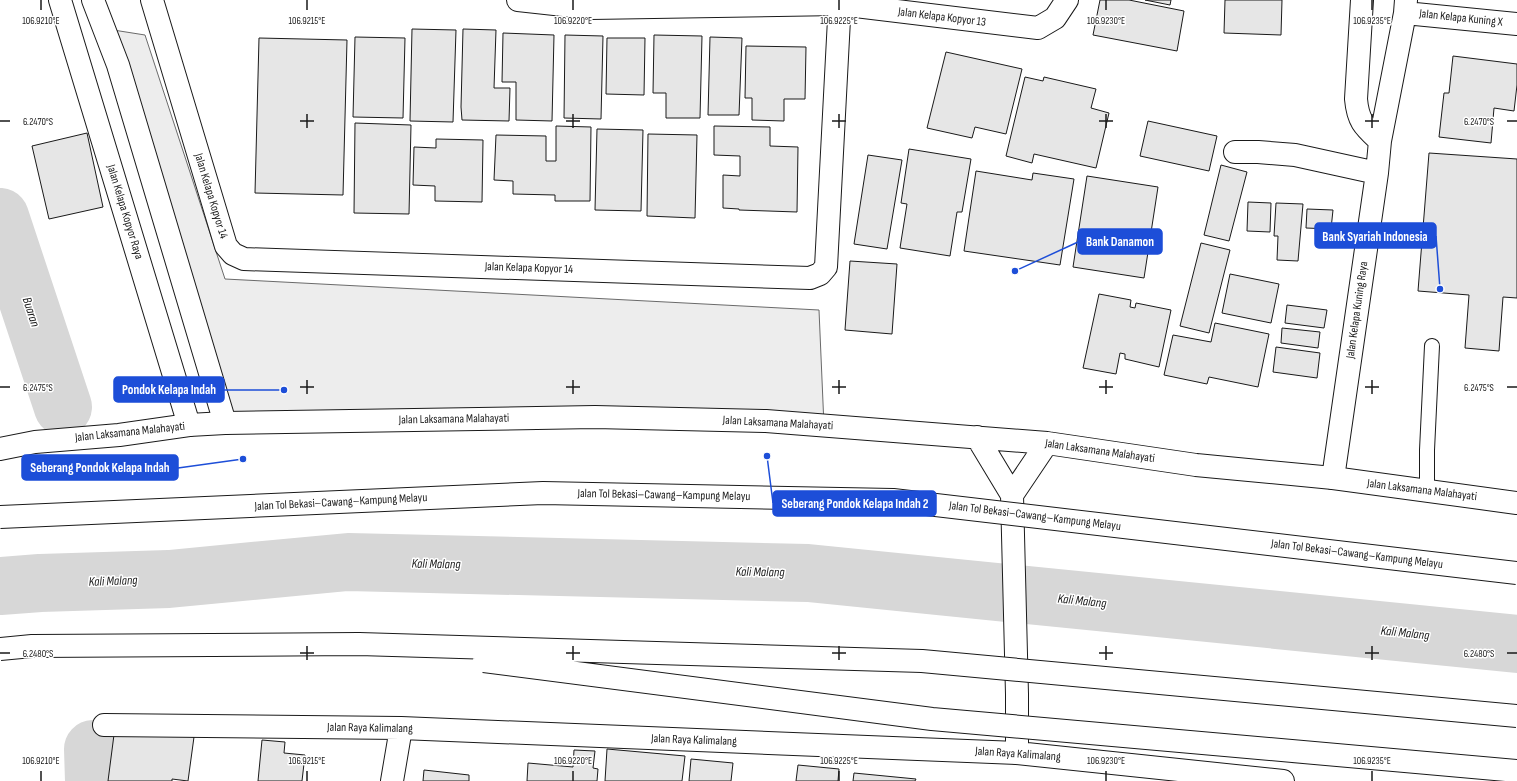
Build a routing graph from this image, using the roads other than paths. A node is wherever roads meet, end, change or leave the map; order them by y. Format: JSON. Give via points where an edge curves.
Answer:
{"nodes":[{"id":1,"x":93,"y":0,"type":"edge"},
{"id":2,"x":152,"y":0,"type":"edge"},
{"id":3,"x":518,"y":0,"type":"edge"},
{"id":4,"x":1067,"y":0,"type":"edge"},
{"id":5,"x":1362,"y":0,"type":"edge"},
{"id":6,"x":65,"y":1,"type":"edge"},
{"id":7,"x":839,"y":2,"type":"edge"},
{"id":8,"x":591,"y":4,"type":"edge"},
{"id":9,"x":1406,"y":6,"type":"edge"},
{"id":10,"x":1517,"y":24,"type":"edge"},
{"id":11,"x":1380,"y":142,"type":"junction"},
{"id":12,"x":1234,"y":152,"type":"dead end"},
{"id":13,"x":1377,"y":173,"type":"junction"},
{"id":14,"x":1432,"y":346,"type":"dead end"},
{"id":15,"x":224,"y":423,"type":"junction"},
{"id":16,"x":189,"y":425,"type":"junction"},
{"id":17,"x":977,"y":437,"type":"junction"},
{"id":18,"x":0,"y":439,"type":"edge"},
{"id":19,"x":35,"y":442,"type":"junction"},
{"id":20,"x":1047,"y":443,"type":"junction"},
{"id":21,"x":0,"y":449,"type":"edge"},
{"id":22,"x":1333,"y":478,"type":"junction"},
{"id":23,"x":1427,"y":490,"type":"junction"},
{"id":24,"x":1012,"y":501,"type":"junction"},
{"id":25,"x":1517,"y":502,"type":"edge"},
{"id":26,"x":0,"y":517,"type":"edge"},
{"id":27,"x":1517,"y":572,"type":"edge"},
{"id":28,"x":359,"y":644,"type":"junction"},
{"id":29,"x":0,"y":649,"type":"edge"},
{"id":30,"x":1517,"y":716,"type":"edge"},
{"id":31,"x":104,"y":725,"type":"dead end"},
{"id":32,"x":401,"y":728,"type":"junction"},
{"id":33,"x":1017,"y":753,"type":"junction"},
{"id":34,"x":1517,"y":771,"type":"edge"},
{"id":35,"x":392,"y":781,"type":"edge"},
{"id":36,"x":1283,"y":781,"type":"edge"}],
"edges":[{"from":1,"to":15,"type":"main road","via":[[118,65]]},
{"from":2,"to":7,"type":"main road","name":"Jalan Kelapa Kopyor 14","via":[[226,246],[233,254],[244,259],[810,278],[820,274],[826,267]]},
{"from":3,"to":8,"type":"main road","name":"Jalan Kelapa Kopyor 13"},
{"from":4,"to":7,"type":"main road","name":"Jalan Kelapa Kopyor 13","via":[[1055,18],[1038,28]]},
{"from":5,"to":11,"type":"main road","via":[[1357,112],[1363,125]]},
{"from":6,"to":16,"type":"main road","name":"Jalan Kelapa Kopyor Raya"},
{"from":7,"to":8,"type":"main road","name":"Jalan Kelapa Kopyor 13"},
{"from":9,"to":10,"type":"main road","name":"Jalan Kelapa Kuning X"},
{"from":9,"to":11,"type":"main road","name":"Jalan Kelapa Kuning Raya"},
{"from":11,"to":13,"type":"main road","name":"Jalan Kelapa Kuning Raya"},
{"from":12,"to":13,"type":"main road","via":[[1295,155]]},
{"from":13,"to":22,"type":"main road","name":"Jalan Kelapa Kuning Raya"},
{"from":14,"to":23,"type":"lane"},
{"from":15,"to":16,"type":"main road","name":"Jalan Laksamana Malahayati"},
{"from":15,"to":17,"type":"main road","name":"Jalan Laksamana Malahayati","via":[[595,417],[766,421]]},
{"from":16,"to":19,"type":"main road","name":"Jalan Laksamana Malahayati","via":[[119,435]]},
{"from":17,"to":20,"type":"main road","name":"Jalan Laksamana Malahayati"},
{"from":17,"to":24,"type":"main road"},
{"from":18,"to":19,"type":"main road","name":"Jalan Laksamana Malahayati"},
{"from":19,"to":21,"type":"main road","name":"Jalan Laksamana Malahayati"},
{"from":20,"to":22,"type":"main road","name":"Jalan Laksamana Malahayati","via":[[1196,465]]},
{"from":20,"to":24,"type":"main road"},
{"from":22,"to":23,"type":"main road","name":"Jalan Laksamana Malahayati"},
{"from":23,"to":25,"type":"main road","name":"Jalan Laksamana Malahayati"},
{"from":24,"to":33,"type":"main road","bridge":true},
{"from":26,"to":27,"type":"main road","name":"Jalan Tol Bekasi–Cawang–Kampung Melayu","bridge":true,"via":[[543,493],[893,500]]},
{"from":28,"to":29,"type":"main road","bridge":true,"via":[[32,646]]},
{"from":28,"to":30,"type":"main road","bridge":true,"via":[[922,661]]},
{"from":28,"to":34,"type":"main road","bridge":true,"via":[[932,719]]},
{"from":31,"to":32,"type":"main road","name":"Jalan Raya Kalimalang"},
{"from":32,"to":33,"type":"main road","name":"Jalan Raya Kalimalang"},
{"from":32,"to":35,"type":"main road"},
{"from":33,"to":36,"type":"main road","name":"Jalan Raya Kalimalang"}]}
